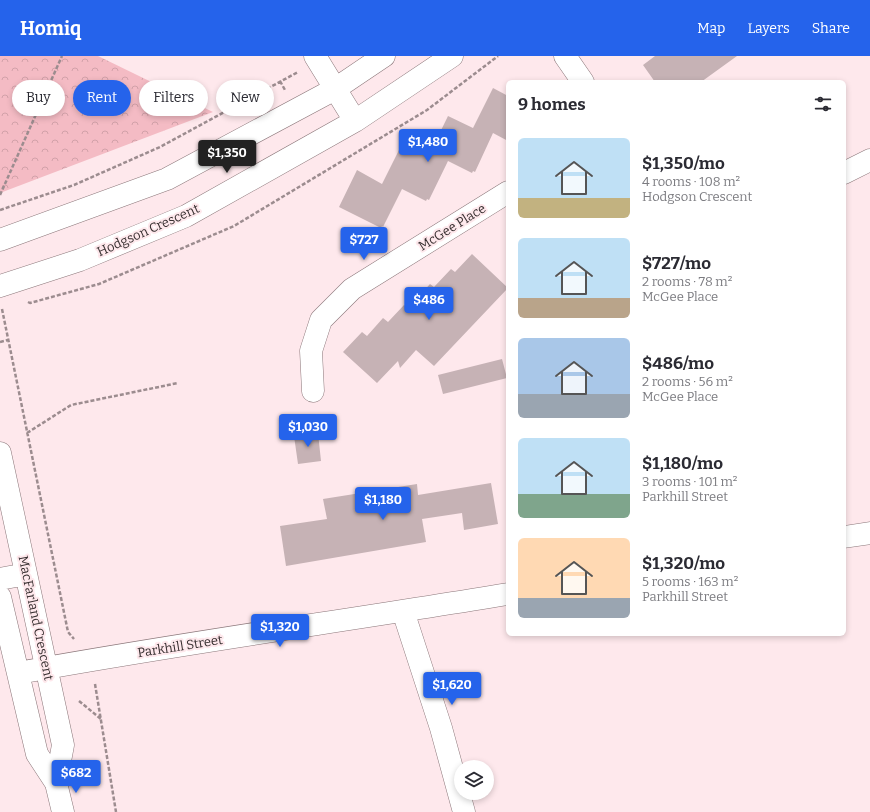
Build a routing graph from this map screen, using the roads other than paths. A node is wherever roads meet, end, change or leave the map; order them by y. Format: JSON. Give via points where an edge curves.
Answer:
{"nodes":[{"id":1,"x":384,"y":56,"type":"edge"},
{"id":2,"x":452,"y":56,"type":"edge"},
{"id":3,"x":565,"y":56,"type":"edge"},
{"id":4,"x":317,"y":58,"type":"edge"},
{"id":5,"x":582,"y":80,"type":"edge"},
{"id":6,"x":335,"y":88,"type":"junction"},
{"id":7,"x":355,"y":121,"type":"junction"},
{"id":8,"x":870,"y":160,"type":"edge"},
{"id":9,"x":846,"y":172,"type":"edge"},
{"id":10,"x":506,"y":193,"type":"edge"},
{"id":11,"x":0,"y":240,"type":"edge"},
{"id":12,"x":4,"y":295,"type":"edge"},
{"id":13,"x":313,"y":391,"type":"dead end"},
{"id":14,"x":0,"y":453,"type":"edge"},
{"id":15,"x":870,"y":534,"type":"edge"},
{"id":16,"x":846,"y":538,"type":"edge"},
{"id":17,"x":26,"y":574,"type":"junction"},
{"id":18,"x":0,"y":579,"type":"edge"},
{"id":19,"x":506,"y":594,"type":"edge"},
{"id":20,"x":0,"y":597,"type":"edge"},
{"id":21,"x":403,"y":611,"type":"junction"},
{"id":22,"x":46,"y":668,"type":"junction"},
{"id":23,"x":18,"y":673,"type":"junction"},
{"id":24,"x":56,"y":783,"type":"junction"},
{"id":25,"x":63,"y":812,"type":"edge"},
{"id":26,"x":464,"y":812,"type":"edge"}],
"edges":[{"from":1,"to":6,"type":"street"},
{"from":2,"to":7,"type":"street","name":"Hodgson Crescent"},
{"from":3,"to":5,"type":"street"},
{"from":4,"to":6,"type":"street"},
{"from":6,"to":7,"type":"street"},
{"from":6,"to":11,"type":"street","via":[[167,179]]},
{"from":7,"to":12,"type":"street","name":"Hodgson Crescent","via":[[186,216]]},
{"from":8,"to":9,"type":"street"},
{"from":10,"to":13,"type":"street","name":"McGee Place","via":[[352,289],[321,320],[311,351]]},
{"from":14,"to":17,"type":"street","name":"MacFarland Crescent"},
{"from":15,"to":16,"type":"street"},
{"from":17,"to":18,"type":"street"},
{"from":17,"to":22,"type":"street","name":"MacFarland Crescent"},
{"from":19,"to":21,"type":"street","name":"Parkhill Street"},
{"from":20,"to":23,"type":"street","name":"MacFarland Crescent"},
{"from":21,"to":22,"type":"street","name":"Parkhill Street"},
{"from":21,"to":26,"type":"street","via":[[441,728]]},
{"from":22,"to":23,"type":"street","name":"Parkhill Street"},
{"from":22,"to":24,"type":"street","name":"MacFarland Crescent","via":[[63,745]]},
{"from":23,"to":24,"type":"street","name":"MacFarland Crescent","via":[[37,754]]},
{"from":24,"to":25,"type":"street","name":"MacFarland Crescent"}]}
